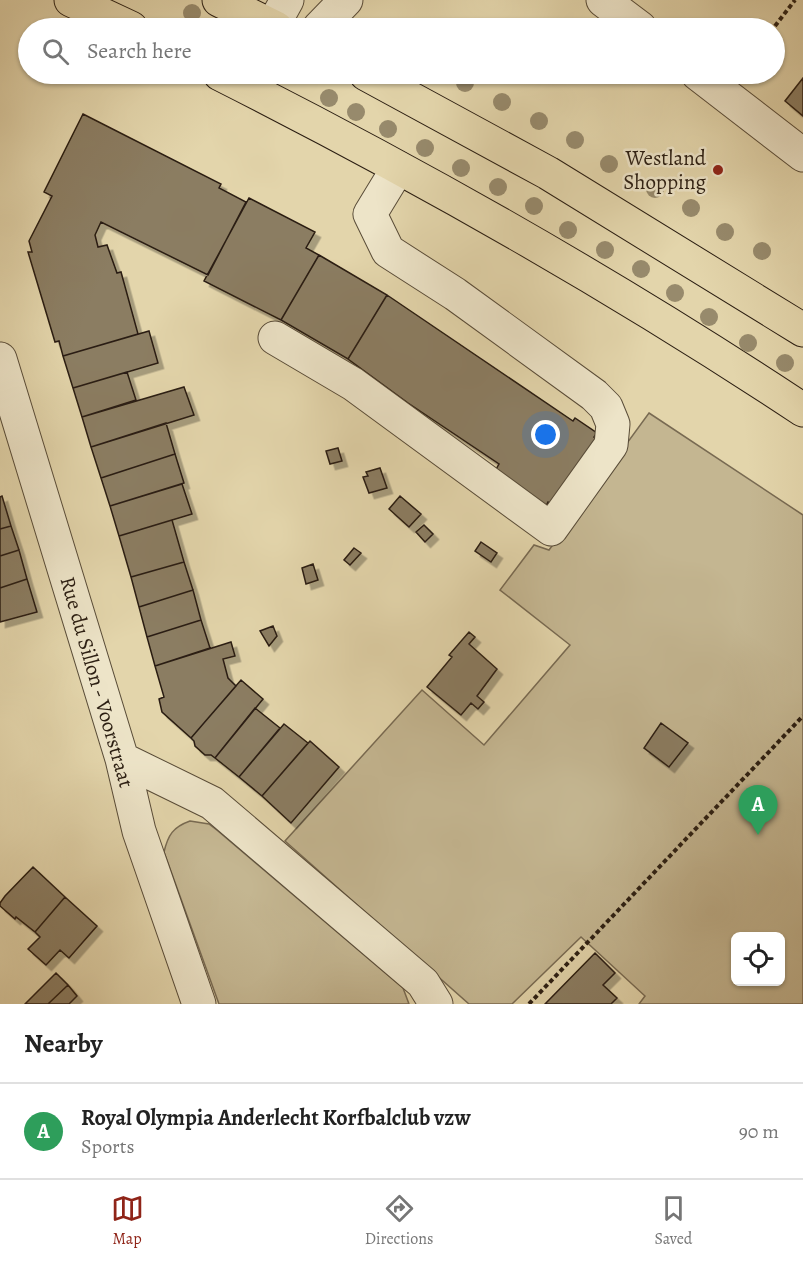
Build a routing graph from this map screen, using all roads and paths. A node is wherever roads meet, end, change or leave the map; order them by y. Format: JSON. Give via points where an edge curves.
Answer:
{"nodes":[{"id":1,"x":70,"y":0,"type":"edge"},
{"id":2,"x":219,"y":0,"type":"edge"},
{"id":3,"x":346,"y":0,"type":"edge"},
{"id":4,"x":603,"y":0,"type":"edge"},
{"id":5,"x":795,"y":0,"type":"edge"},
{"id":6,"x":109,"y":18,"type":"edge"},
{"id":7,"x":278,"y":18,"type":"edge"},
{"id":8,"x":329,"y":18,"type":"edge"},
{"id":9,"x":627,"y":18,"type":"edge"},
{"id":10,"x":781,"y":18,"type":"edge"},
{"id":11,"x":239,"y":84,"type":"edge"},
{"id":12,"x":384,"y":84,"type":"edge"},
{"id":13,"x":711,"y":84,"type":"edge"},
{"id":14,"x":803,"y":155,"type":"edge"},
{"id":15,"x":398,"y":168,"type":"junction"},
{"id":16,"x":803,"y":330,"type":"edge"},
{"id":17,"x":275,"y":338,"type":"dead end"},
{"id":18,"x":0,"y":359,"type":"edge"},
{"id":19,"x":803,"y":410,"type":"edge"},
{"id":20,"x":803,"y":716,"type":"edge"},
{"id":21,"x":122,"y":759,"type":"junction"},
{"id":22,"x":199,"y":1004,"type":"edge"},
{"id":23,"x":436,"y":1004,"type":"edge"},
{"id":24,"x":529,"y":1004,"type":"edge"}],
"edges":[{"from":1,"to":6,"type":"main road"},
{"from":2,"to":7,"type":"main road"},
{"from":3,"to":8,"type":"street"},
{"from":4,"to":9,"type":"street"},
{"from":5,"to":10,"type":"path"},
{"from":11,"to":15,"type":"main road"},
{"from":12,"to":16,"type":"main road","via":[[548,173]]},
{"from":13,"to":14,"type":"street"},
{"from":15,"to":17,"type":"street","via":[[370,214],[388,252],[455,294],[594,394],[614,424],[611,445],[601,460],[550,529],[353,384]]},
{"from":15,"to":19,"type":"main road","via":[[561,258],[704,344]]},
{"from":18,"to":21,"type":"street","name":"Rue du Sillon - Voorstraat"},
{"from":20,"to":24,"type":"path"},
{"from":21,"to":22,"type":"street","name":"Rue du Sillon - Voorstraat","via":[[140,831]]},
{"from":21,"to":23,"type":"street","via":[[212,803],[423,983]]}]}
